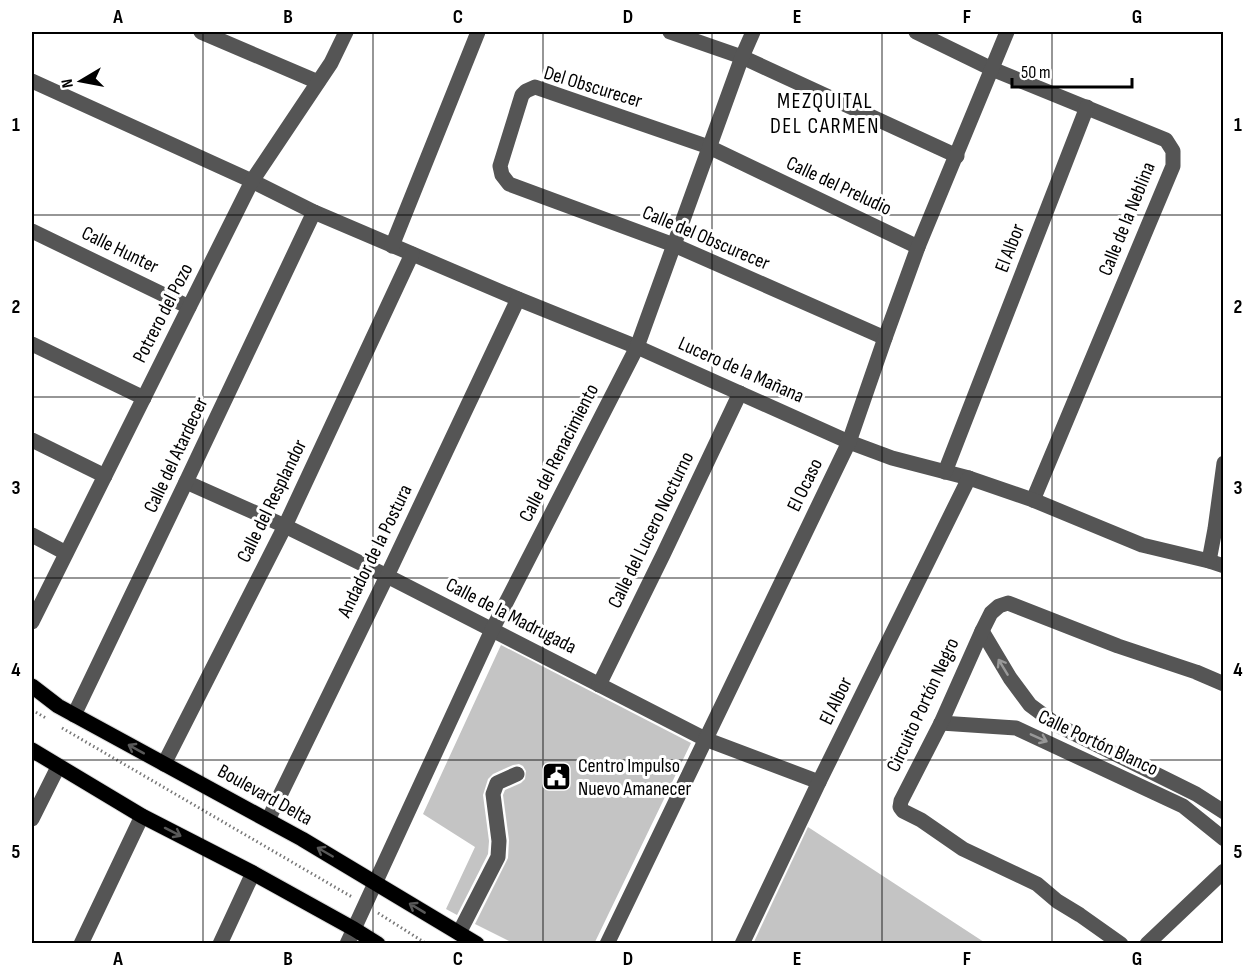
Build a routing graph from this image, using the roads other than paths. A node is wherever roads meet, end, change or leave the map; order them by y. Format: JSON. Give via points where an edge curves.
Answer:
{"nodes":[{"id":1,"x":201,"y":32,"type":"edge"},
{"id":2,"x":346,"y":32,"type":"edge"},
{"id":3,"x":478,"y":32,"type":"edge"},
{"id":4,"x":670,"y":32,"type":"edge"},
{"id":5,"x":753,"y":32,"type":"edge"},
{"id":6,"x":916,"y":32,"type":"edge"},
{"id":7,"x":1007,"y":32,"type":"edge"},
{"id":8,"x":742,"y":57,"type":"junction"},
{"id":9,"x":992,"y":69,"type":"junction"},
{"id":10,"x":32,"y":81,"type":"edge"},
{"id":11,"x":318,"y":82,"type":"junction"},
{"id":12,"x":1087,"y":107,"type":"junction"},
{"id":13,"x":709,"y":147,"type":"junction"},
{"id":14,"x":957,"y":156,"type":"junction"},
{"id":15,"x":252,"y":181,"type":"junction"},
{"id":16,"x":509,"y":184,"type":"joint"},
{"id":17,"x":314,"y":212,"type":"junction"},
{"id":18,"x":32,"y":231,"type":"edge"},
{"id":19,"x":674,"y":245,"type":"junction"},
{"id":20,"x":392,"y":246,"type":"junction"},
{"id":21,"x":918,"y":247,"type":"junction"},
{"id":22,"x":412,"y":254,"type":"junction"},
{"id":23,"x":518,"y":299,"type":"junction"},
{"id":24,"x":189,"y":307,"type":"junction"},
{"id":25,"x":885,"y":338,"type":"junction"},
{"id":26,"x":32,"y":344,"type":"edge"},
{"id":27,"x":637,"y":347,"type":"junction"},
{"id":28,"x":740,"y":393,"type":"junction"},
{"id":29,"x":144,"y":398,"type":"junction"},
{"id":30,"x":32,"y":440,"type":"edge"},
{"id":31,"x":849,"y":442,"type":"junction"},
{"id":32,"x":1224,"y":463,"type":"edge"},
{"id":33,"x":945,"y":472,"type":"junction"},
{"id":34,"x":105,"y":476,"type":"junction"},
{"id":35,"x":969,"y":478,"type":"junction"},
{"id":36,"x":186,"y":482,"type":"junction"},
{"id":37,"x":1033,"y":500,"type":"junction"},
{"id":38,"x":285,"y":526,"type":"junction"},
{"id":39,"x":1219,"y":529,"type":"edge"},
{"id":40,"x":32,"y":535,"type":"edge"},
{"id":41,"x":66,"y":553,"type":"junction"},
{"id":42,"x":1216,"y":563,"type":"edge"},
{"id":43,"x":387,"y":576,"type":"junction"},
{"id":44,"x":32,"y":622,"type":"edge"},
{"id":45,"x":492,"y":630,"type":"junction"},
{"id":46,"x":982,"y":631,"type":"junction"},
{"id":47,"x":599,"y":684,"type":"junction"},
{"id":48,"x":1224,"y":684,"type":"edge"},
{"id":49,"x":32,"y":686,"type":"edge"},
{"id":50,"x":1030,"y":705,"type":"junction"},
{"id":51,"x":74,"y":715,"type":"junction"},
{"id":52,"x":941,"y":723,"type":"junction"},
{"id":53,"x":1016,"y":728,"type":"junction"},
{"id":54,"x":705,"y":739,"type":"junction"},
{"id":55,"x":32,"y":750,"type":"edge"},
{"id":56,"x":164,"y":764,"type":"junction"},
{"id":57,"x":58,"y":766,"type":"junction"},
{"id":58,"x":517,"y":774,"type":"dead end"},
{"id":59,"x":819,"y":782,"type":"junction"},
{"id":60,"x":1224,"y":812,"type":"edge"},
{"id":61,"x":142,"y":816,"type":"junction"},
{"id":62,"x":32,"y":819,"type":"edge"},
{"id":63,"x":268,"y":820,"type":"junction"},
{"id":64,"x":1224,"y":839,"type":"edge"},
{"id":65,"x":1224,"y":871,"type":"edge"},
{"id":66,"x":253,"y":873,"type":"junction"},
{"id":67,"x":375,"y":882,"type":"junction"},
{"id":68,"x":354,"y":929,"type":"junction"},
{"id":69,"x":459,"y":933,"type":"junction"},
{"id":70,"x":81,"y":944,"type":"edge"},
{"id":71,"x":220,"y":944,"type":"edge"},
{"id":72,"x":347,"y":944,"type":"edge"},
{"id":73,"x":378,"y":944,"type":"edge"},
{"id":74,"x":477,"y":944,"type":"edge"},
{"id":75,"x":607,"y":944,"type":"edge"},
{"id":76,"x":742,"y":944,"type":"edge"},
{"id":77,"x":1121,"y":944,"type":"edge"},
{"id":78,"x":1147,"y":944,"type":"edge"}],
"edges":[{"from":1,"to":11,"type":"street"},
{"from":2,"to":11,"type":"street","name":"Potrero del Pozo"},
{"from":3,"to":20,"type":"street"},
{"from":4,"to":8,"type":"street"},
{"from":5,"to":8,"type":"street","name":"Calle del Renacimiento"},
{"from":6,"to":9,"type":"street","name":"Calle de la Neblina"},
{"from":7,"to":9,"type":"street","name":"El Ocaso"},
{"from":8,"to":13,"type":"street","name":"Calle del Renacimiento"},
{"from":8,"to":14,"type":"street"},
{"from":9,"to":12,"type":"street","name":"Calle de la Neblina"},
{"from":9,"to":14,"type":"street","name":"El Ocaso"},
{"from":10,"to":15,"type":"street","name":"Lucero de la Mañana"},
{"from":11,"to":15,"type":"street","name":"Potrero del Pozo"},
{"from":12,"to":33,"type":"street","name":"El Albor"},
{"from":12,"to":37,"type":"street","name":"Calle de la Neblina","via":[[1166,140],[1173,151],[1173,166]]},
{"from":13,"to":16,"type":"street","name":"Del Obscurecer","via":[[535,87],[522,95],[500,166]]},
{"from":13,"to":19,"type":"street","name":"Calle del Renacimiento"},
{"from":13,"to":21,"type":"street","name":"Calle del Preludio"},
{"from":14,"to":21,"type":"street","name":"El Ocaso"},
{"from":15,"to":17,"type":"street","name":"Lucero de la Mañana"},
{"from":15,"to":24,"type":"street","name":"Potrero del Pozo"},
{"from":16,"to":19,"type":"street","name":"Calle del Obscurecer"},
{"from":17,"to":20,"type":"street","name":"Lucero de la Mañana"},
{"from":17,"to":36,"type":"street","name":"Calle del Atardecer"},
{"from":18,"to":24,"type":"street","name":"Calle Hunter"},
{"from":19,"to":25,"type":"street","name":"Calle del Obscurecer"},
{"from":19,"to":27,"type":"street","name":"Calle del Renacimiento"},
{"from":20,"to":22,"type":"street","name":"Lucero de la Mañana"},
{"from":21,"to":25,"type":"street","name":"El Ocaso"},
{"from":22,"to":23,"type":"street","name":"Lucero de la Mañana"},
{"from":22,"to":38,"type":"street","name":"Calle del Resplandor"},
{"from":23,"to":27,"type":"street","name":"Lucero de la Mañana"},
{"from":23,"to":43,"type":"street","name":"Andador de la Postura"},
{"from":24,"to":29,"type":"street","name":"Potrero del Pozo"},
{"from":25,"to":31,"type":"street","name":"El Ocaso"},
{"from":26,"to":29,"type":"street"},
{"from":27,"to":28,"type":"street","name":"Lucero de la Mañana"},
{"from":27,"to":45,"type":"street","name":"Calle del Renacimiento"},
{"from":28,"to":31,"type":"street","name":"Lucero de la Mañana"},
{"from":28,"to":47,"type":"street","name":"Calle del Lucero Nocturno"},
{"from":29,"to":34,"type":"street","name":"Potrero del Pozo"},
{"from":30,"to":34,"type":"street"},
{"from":31,"to":33,"type":"street","name":"Lucero de la Mañana"},
{"from":31,"to":54,"type":"street","name":"El Ocaso"},
{"from":32,"to":39,"type":"street"},
{"from":33,"to":35,"type":"street","name":"Lucero de la Mañana"},
{"from":34,"to":41,"type":"street","name":"Potrero del Pozo"},
{"from":35,"to":37,"type":"street","name":"Lucero de la Mañana"},
{"from":35,"to":59,"type":"street","name":"El Albor"},
{"from":36,"to":38,"type":"street","name":"Calle de la Madrugada"},
{"from":36,"to":51,"type":"street","name":"Calle del Atardecer"},
{"from":37,"to":42,"type":"street","name":"Lucero de la Mañana","via":[[1142,545]]},
{"from":38,"to":43,"type":"street","name":"Calle de la Madrugada"},
{"from":38,"to":56,"type":"street","name":"Calle del Resplandor"},
{"from":39,"to":42,"type":"street"},
{"from":40,"to":41,"type":"street"},
{"from":41,"to":44,"type":"street","name":"Potrero del Pozo"},
{"from":43,"to":45,"type":"street","name":"Calle de la Madrugada"},
{"from":43,"to":63,"type":"street","name":"Andador de la Postura"},
{"from":45,"to":47,"type":"street","name":"Calle de la Madrugada"},
{"from":45,"to":67,"type":"street","name":"Calle del Renacimiento"},
{"from":46,"to":48,"type":"street","name":"Circuito Portón Negro","via":[[991,613],[1008,603]]},
{"from":50,"to":46,"type":"street","name":"Calle Portón Blanco","one_way":true},
{"from":46,"to":52,"type":"street","name":"Circuito Portón Negro"},
{"from":47,"to":54,"type":"street","name":"Calle de la Madrugada"},
{"from":49,"to":51,"type":"main road","name":"Boulevard Delta"},
{"from":50,"to":53,"type":"street"},
{"from":50,"to":60,"type":"street","name":"Calle Portón Blanco","via":[[1057,725],[1196,794]]},
{"from":56,"to":51,"type":"main road","name":"Boulevard Delta","one_way":true},
{"from":52,"to":53,"type":"street","name":"Calle Portón Blanco"},
{"from":52,"to":77,"type":"street","name":"Circuito Portón Negro","via":[[900,801],[903,811],[963,849],[1037,884]]},
{"from":53,"to":64,"type":"street","name":"Calle Portón Blanco","one_way":true,"via":[[1183,806]]},
{"from":54,"to":59,"type":"street","name":"Calle de la Madrugada"},
{"from":54,"to":75,"type":"street","name":"El Ocaso"},
{"from":55,"to":57,"type":"main road"},
{"from":56,"to":63,"type":"main road","name":"Boulevard Delta"},
{"from":57,"to":61,"type":"main road"},
{"from":57,"to":62,"type":"street"},
{"from":58,"to":69,"type":"street","via":[[497,783],[494,795],[498,857]]},
{"from":59,"to":76,"type":"street","name":"El Albor"},
{"from":61,"to":66,"type":"main road","one_way":true},
{"from":61,"to":70,"type":"street"},
{"from":67,"to":63,"type":"main road","name":"Boulevard Delta","one_way":true},
{"from":65,"to":78,"type":"street"},
{"from":66,"to":68,"type":"main road"},
{"from":66,"to":71,"type":"street"},
{"from":67,"to":68,"type":"street","name":"Calle del Renacimiento"},
{"from":69,"to":67,"type":"main road","name":"Boulevard Delta","one_way":true},
{"from":68,"to":72,"type":"street","name":"Calle del Renacimiento"},
{"from":68,"to":73,"type":"main road"},
{"from":69,"to":74,"type":"main road","name":"Boulevard Delta"}]}
